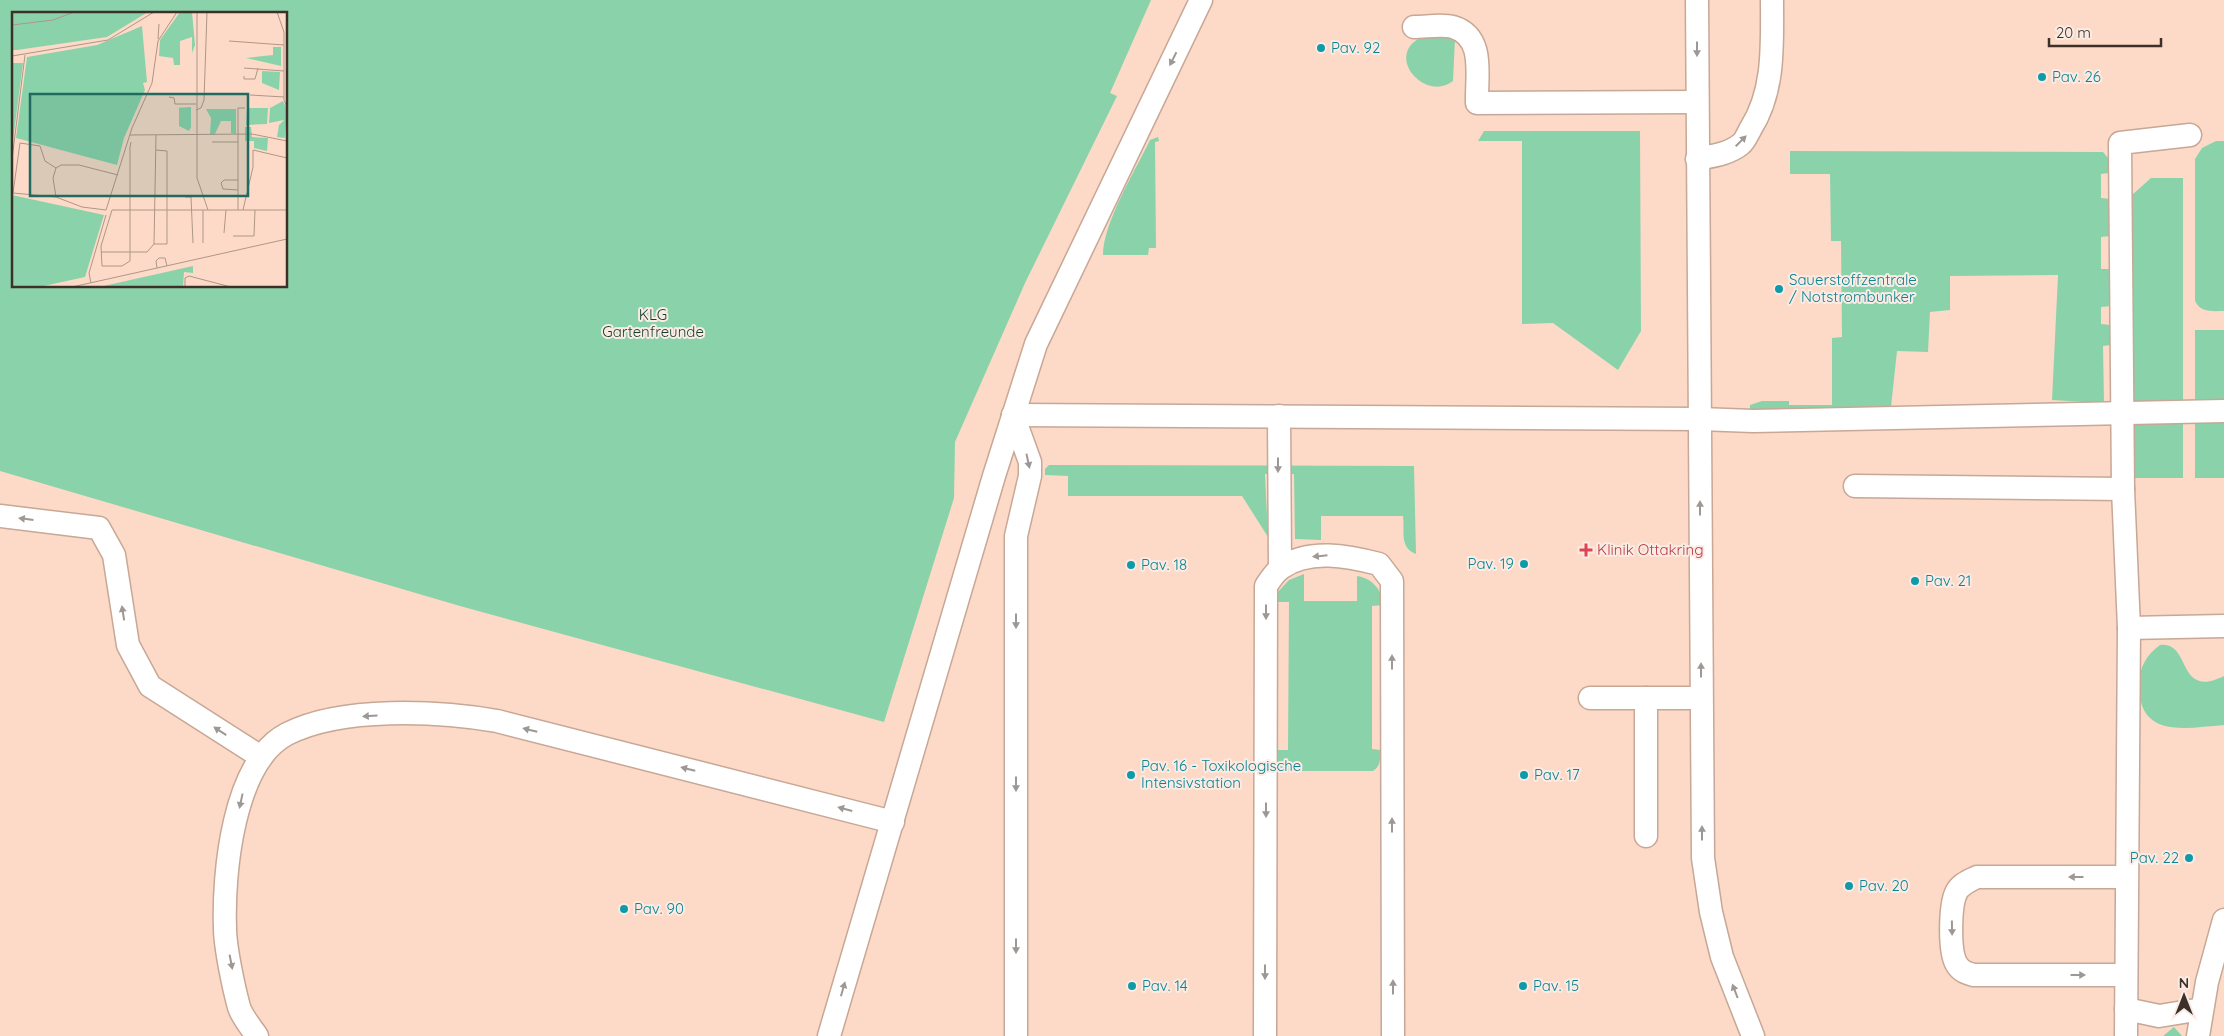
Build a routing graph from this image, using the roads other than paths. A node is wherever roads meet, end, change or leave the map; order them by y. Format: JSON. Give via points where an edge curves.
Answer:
{"nodes":[{"id":1,"x":1201,"y":0,"type":"edge"},
{"id":2,"x":1697,"y":0,"type":"edge"},
{"id":3,"x":1772,"y":0,"type":"edge"},
{"id":4,"x":1414,"y":27,"type":"dead end"},
{"id":5,"x":1696,"y":102,"type":"junction"},
{"id":6,"x":2190,"y":135,"type":"dead end"},
{"id":7,"x":1697,"y":160,"type":"junction"},
{"id":8,"x":2224,"y":411,"type":"edge"},
{"id":9,"x":2123,"y":413,"type":"junction"},
{"id":10,"x":1013,"y":415,"type":"junction"},
{"id":11,"x":1279,"y":416,"type":"junction"},
{"id":12,"x":1700,"y":419,"type":"junction"},
{"id":13,"x":1855,"y":486,"type":"dead end"},
{"id":14,"x":2123,"y":489,"type":"junction"},
{"id":15,"x":0,"y":516,"type":"edge"},
{"id":16,"x":1280,"y":568,"type":"junction"},
{"id":17,"x":2224,"y":626,"type":"edge"},
{"id":18,"x":2128,"y":628,"type":"junction"},
{"id":19,"x":1590,"y":698,"type":"dead end"},
{"id":20,"x":1646,"y":698,"type":"junction"},
{"id":21,"x":1701,"y":698,"type":"junction"},
{"id":22,"x":261,"y":757,"type":"junction"},
{"id":23,"x":893,"y":822,"type":"junction"},
{"id":24,"x":1646,"y":836,"type":"dead end"},
{"id":25,"x":2125,"y":877,"type":"junction"},
{"id":26,"x":2224,"y":920,"type":"edge"},
{"id":27,"x":2125,"y":975,"type":"junction"},
{"id":28,"x":2126,"y":1009,"type":"junction"},
{"id":29,"x":2202,"y":1009,"type":"junction"},
{"id":30,"x":257,"y":1036,"type":"edge"},
{"id":31,"x":830,"y":1036,"type":"edge"},
{"id":32,"x":1016,"y":1036,"type":"edge"},
{"id":33,"x":1266,"y":1036,"type":"edge"},
{"id":34,"x":1393,"y":1036,"type":"edge"},
{"id":35,"x":1753,"y":1036,"type":"edge"},
{"id":36,"x":2126,"y":1036,"type":"edge"},
{"id":37,"x":2198,"y":1036,"type":"edge"}],
"edges":[{"from":1,"to":10,"type":"lane","one_way":true,"via":[[1036,344]]},
{"from":2,"to":5,"type":"lane","one_way":true},
{"from":7,"to":3,"type":"lane","one_way":true,"via":[[1742,144],[1760,115],[1772,53]]},
{"from":4,"to":5,"type":"lane","via":[[1453,27],[1469,35],[1476,50],[1477,102]]},
{"from":5,"to":7,"type":"lane"},
{"from":6,"to":9,"type":"lane","via":[[2120,143]]},
{"from":7,"to":12,"type":"lane"},
{"from":8,"to":9,"type":"lane"},
{"from":9,"to":12,"type":"lane","via":[[1753,422]]},
{"from":9,"to":14,"type":"lane"},
{"from":10,"to":11,"type":"lane"},
{"from":10,"to":23,"type":"lane"},
{"from":10,"to":32,"type":"lane","one_way":true,"via":[[1030,462],[1030,476],[1016,536]]},
{"from":11,"to":12,"type":"lane"},
{"from":11,"to":16,"type":"lane","one_way":true},
{"from":21,"to":12,"type":"lane","one_way":true},
{"from":13,"to":14,"type":"lane"},
{"from":14,"to":18,"type":"lane"},
{"from":22,"to":15,"type":"lane","one_way":true,"via":[[150,686],[128,645],[114,555],[98,528]]},
{"from":16,"to":33,"type":"lane","one_way":true,"via":[[1266,586]]},
{"from":34,"to":16,"type":"lane","one_way":true,"via":[[1392,581],[1379,564],[1331,555],[1301,558]]},
{"from":17,"to":18,"type":"lane"},
{"from":18,"to":25,"type":"lane"},
{"from":19,"to":20,"type":"lane"},
{"from":20,"to":21,"type":"lane"},
{"from":20,"to":24,"type":"lane"},
{"from":35,"to":21,"type":"lane","one_way":true,"via":[[1722,957],[1708,894],[1703,858]]},
{"from":23,"to":22,"type":"lane","one_way":true,"via":[[497,721],[459,715],[362,716],[314,724],[286,735]]},
{"from":22,"to":30,"type":"lane","one_way":true,"via":[[242,793],[228,860],[225,930],[240,1009]]},
{"from":31,"to":23,"type":"lane","one_way":true},
{"from":25,"to":27,"type":"lane"},
{"from":25,"to":27,"type":"lane","one_way":true,"via":[[1977,877],[1964,882],[1956,892],[1952,908],[1952,956],[1965,973],[1974,976]]},
{"from":26,"to":29,"type":"lane"},
{"from":27,"to":28,"type":"lane"},
{"from":28,"to":29,"type":"lane","via":[[2160,1016]]},
{"from":28,"to":36,"type":"lane"},
{"from":29,"to":37,"type":"lane"}]}
